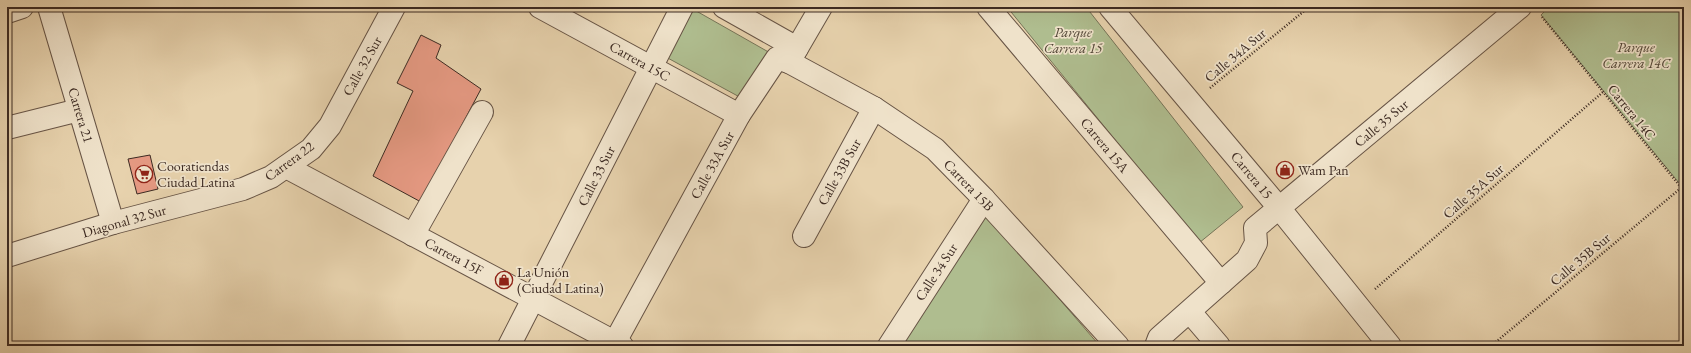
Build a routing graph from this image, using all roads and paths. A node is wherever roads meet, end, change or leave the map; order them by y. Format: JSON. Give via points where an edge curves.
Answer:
{"nodes":[{"id":1,"x":22,"y":7,"type":"edge"},
{"id":2,"x":49,"y":7,"type":"edge"},
{"id":3,"x":394,"y":7,"type":"edge"},
{"id":4,"x":540,"y":7,"type":"edge"},
{"id":5,"x":682,"y":7,"type":"edge"},
{"id":6,"x":724,"y":7,"type":"edge"},
{"id":7,"x":821,"y":7,"type":"edge"},
{"id":8,"x":988,"y":7,"type":"edge"},
{"id":9,"x":1110,"y":7,"type":"edge"},
{"id":10,"x":1309,"y":7,"type":"edge"},
{"id":11,"x":1520,"y":7,"type":"edge"},
{"id":12,"x":7,"y":12,"type":"edge"},
{"id":13,"x":1541,"y":15,"type":"dead end"},
{"id":14,"x":793,"y":55,"type":"junction"},
{"id":15,"x":650,"y":67,"type":"junction"},
{"id":16,"x":1603,"y":92,"type":"junction"},
{"id":17,"x":1192,"y":104,"type":"junction"},
{"id":18,"x":874,"y":108,"type":"junction"},
{"id":19,"x":79,"y":110,"type":"junction"},
{"id":20,"x":482,"y":112,"type":"dead end"},
{"id":21,"x":739,"y":115,"type":"junction"},
{"id":22,"x":330,"y":126,"type":"joint"},
{"id":23,"x":7,"y":128,"type":"edge"},
{"id":24,"x":286,"y":168,"type":"junction"},
{"id":25,"x":1681,"y":188,"type":"junction"},
{"id":26,"x":243,"y":189,"type":"joint"},
{"id":27,"x":1684,"y":192,"type":"edge"},
{"id":28,"x":984,"y":199,"type":"junction"},
{"id":29,"x":1280,"y":209,"type":"junction"},
{"id":30,"x":113,"y":223,"type":"junction"},
{"id":31,"x":413,"y":234,"type":"junction"},
{"id":32,"x":804,"y":236,"type":"dead end"},
{"id":33,"x":7,"y":256,"type":"edge"},
{"id":34,"x":1221,"y":283,"type":"junction"},
{"id":35,"x":534,"y":298,"type":"junction"},
{"id":36,"x":1357,"y":305,"type":"junction"},
{"id":37,"x":1190,"y":312,"type":"junction"},
{"id":38,"x":1684,"y":341,"type":"edge"},
{"id":39,"x":619,"y":344,"type":"edge"},
{"id":40,"x":509,"y":346,"type":"edge"},
{"id":41,"x":889,"y":346,"type":"edge"},
{"id":42,"x":1118,"y":346,"type":"edge"},
{"id":43,"x":1156,"y":346,"type":"edge"},
{"id":44,"x":1219,"y":346,"type":"edge"},
{"id":45,"x":1390,"y":346,"type":"edge"},
{"id":46,"x":1491,"y":346,"type":"edge"},
{"id":47,"x":1678,"y":346,"type":"edge"}],
"edges":[{"from":1,"to":12,"type":"street"},
{"from":2,"to":19,"type":"street","name":"Carrera 21"},
{"from":3,"to":22,"type":"street","name":"Calle 32 Sur"},
{"from":4,"to":15,"type":"street","name":"Carrera 15C"},
{"from":5,"to":15,"type":"street","name":"Calle 33 Sur"},
{"from":6,"to":14,"type":"street","name":"Carrera 15B"},
{"from":7,"to":14,"type":"street"},
{"from":8,"to":34,"type":"street","name":"Carrera 15A"},
{"from":9,"to":17,"type":"street","name":"Carrera 15"},
{"from":10,"to":17,"type":"path","name":"Calle 34A Sur"},
{"from":11,"to":29,"type":"street","name":"Calle 35 Sur"},
{"from":13,"to":16,"type":"path","name":"Carrera 14C"},
{"from":14,"to":18,"type":"street","name":"Carrera 15B"},
{"from":14,"to":21,"type":"street","name":"Calle 33A Sur","via":[[777,58]]},
{"from":15,"to":21,"type":"street","name":"Carrera 15C"},
{"from":15,"to":35,"type":"street","name":"Calle 33 Sur"},
{"from":16,"to":25,"type":"path","name":"Carrera 14C"},
{"from":16,"to":36,"type":"path","name":"Calle 35A Sur"},
{"from":17,"to":29,"type":"street","name":"Carrera 15"},
{"from":18,"to":28,"type":"street","name":"Carrera 15B","via":[[935,149]]},
{"from":18,"to":32,"type":"street","name":"Calle 33B Sur"},
{"from":19,"to":23,"type":"street"},
{"from":19,"to":30,"type":"street","name":"Carrera 21"},
{"from":20,"to":31,"type":"street"},
{"from":21,"to":39,"type":"street","name":"Calle 33A Sur"},
{"from":22,"to":24,"type":"street","name":"Carrera 22","via":[[311,149]]},
{"from":24,"to":26,"type":"street","name":"Carrera 22"},
{"from":24,"to":31,"type":"street","name":"Carrera 15F"},
{"from":25,"to":27,"type":"path","name":"Carrera 14C"},
{"from":25,"to":46,"type":"path","name":"Calle 35B Sur"},
{"from":26,"to":30,"type":"street","name":"Diagonal 32 Sur"},
{"from":28,"to":41,"type":"street","name":"Calle 34 Sur"},
{"from":28,"to":42,"type":"street","name":"Carrera 15B"},
{"from":29,"to":34,"type":"street","name":"Calle 35 Sur","via":[[1255,228],[1256,243],[1247,260]]},
{"from":29,"to":36,"type":"street","name":"Carrera 15"},
{"from":30,"to":33,"type":"street","name":"Diagonal 32 Sur"},
{"from":31,"to":35,"type":"street","name":"Carrera 15F"},
{"from":34,"to":37,"type":"street","name":"Calle 35 Sur"},
{"from":35,"to":39,"type":"street","name":"Carrera 15F"},
{"from":35,"to":40,"type":"street","name":"Calle 33 Sur"},
{"from":36,"to":45,"type":"street","name":"Carrera 15"},
{"from":37,"to":43,"type":"street","name":"Calle 35 Sur","via":[[1159,338]]},
{"from":37,"to":44,"type":"street"},
{"from":38,"to":47,"type":"path"}]}
